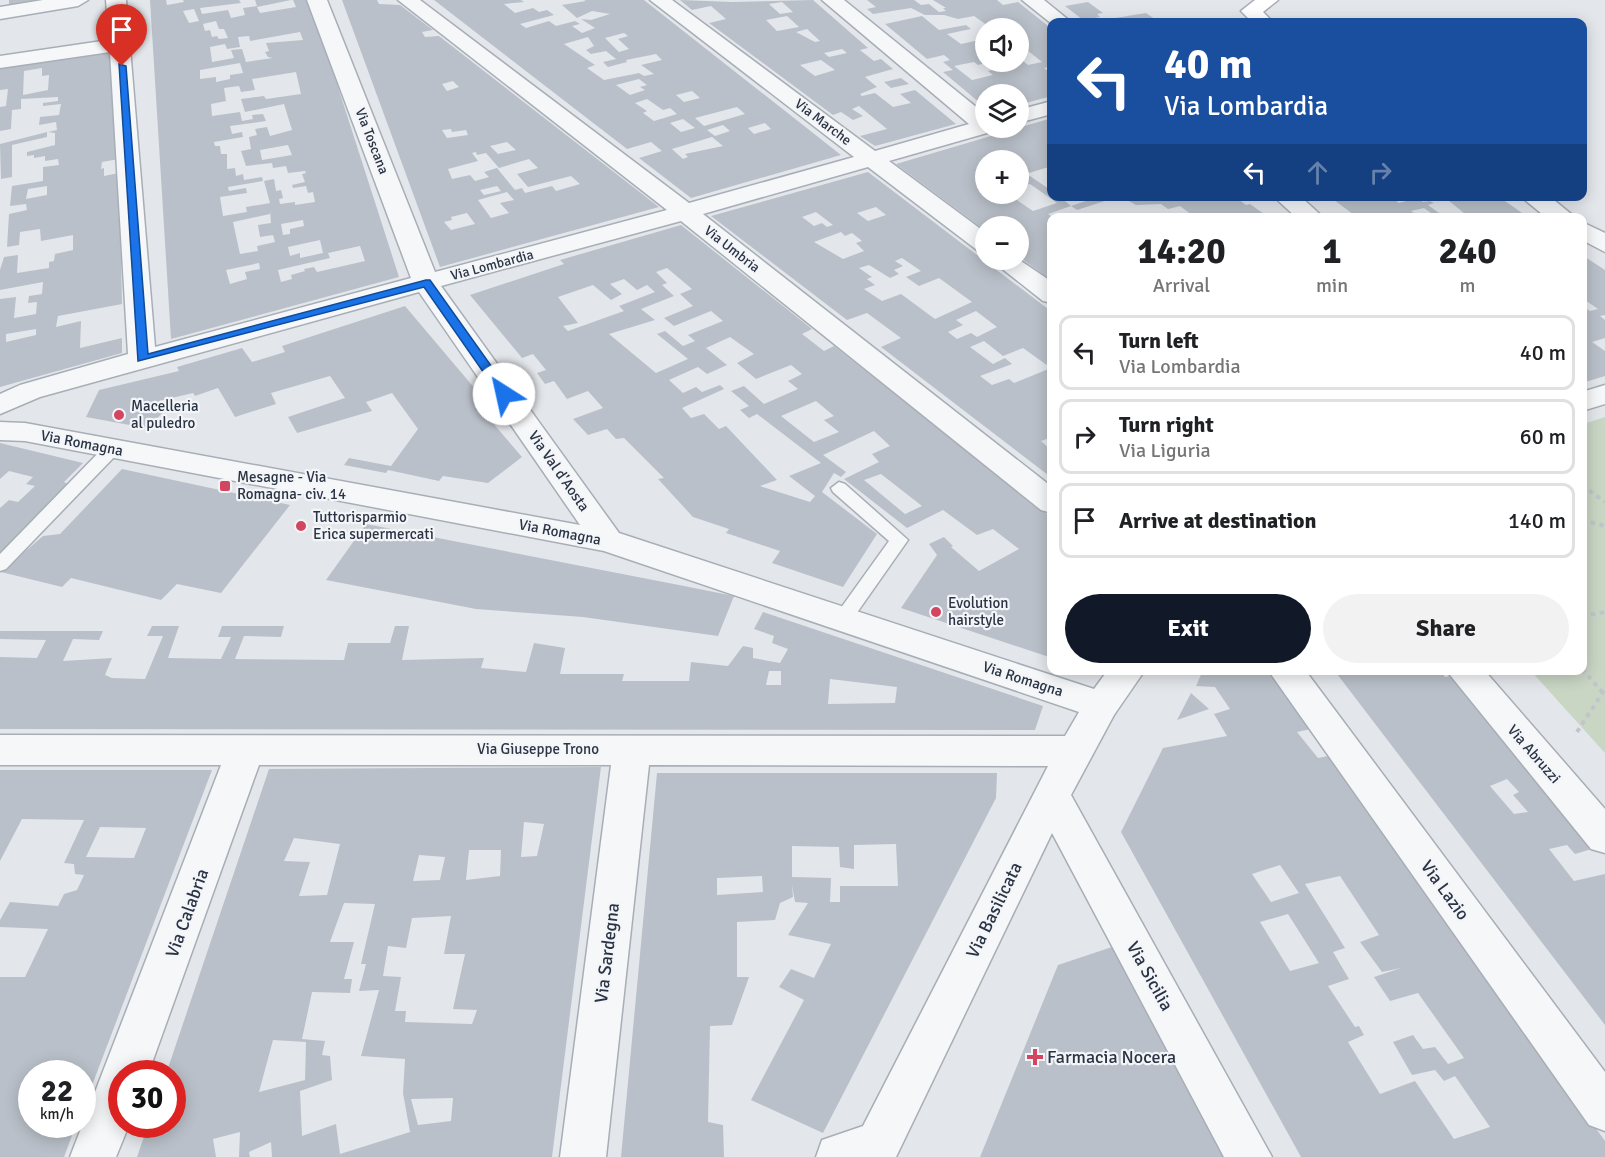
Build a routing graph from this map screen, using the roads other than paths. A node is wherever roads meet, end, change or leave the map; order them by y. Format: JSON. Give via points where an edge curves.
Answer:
{"nodes":[{"id":1,"x":78,"y":0,"type":"edge"},
{"id":2,"x":116,"y":0,"type":"edge"},
{"id":3,"x":317,"y":0,"type":"edge"},
{"id":4,"x":408,"y":0,"type":"edge"},
{"id":5,"x":660,"y":0,"type":"edge"},
{"id":6,"x":832,"y":0,"type":"edge"},
{"id":7,"x":1032,"y":0,"type":"edge"},
{"id":8,"x":1268,"y":0,"type":"edge"},
{"id":9,"x":0,"y":13,"type":"edge"},
{"id":10,"x":1056,"y":18,"type":"edge"},
{"id":11,"x":1259,"y":18,"type":"edge"},
{"id":12,"x":121,"y":44,"type":"junction"},
{"id":13,"x":0,"y":62,"type":"edge"},
{"id":14,"x":1047,"y":108,"type":"edge"},
{"id":15,"x":1029,"y":114,"type":"edge"},
{"id":16,"x":975,"y":118,"type":"edge"},
{"id":17,"x":975,"y":129,"type":"edge"},
{"id":18,"x":870,"y":158,"type":"junction"},
{"id":19,"x":1292,"y":201,"type":"edge"},
{"id":20,"x":1539,"y":201,"type":"edge"},
{"id":21,"x":685,"y":212,"type":"junction"},
{"id":22,"x":1306,"y":213,"type":"edge"},
{"id":23,"x":1557,"y":213,"type":"edge"},
{"id":24,"x":1587,"y":232,"type":"edge"},
{"id":25,"x":975,"y":237,"type":"edge"},
{"id":26,"x":1605,"y":244,"type":"edge"},
{"id":27,"x":1017,"y":270,"type":"edge"},
{"id":28,"x":426,"y":283,"type":"junction"},
{"id":29,"x":1047,"y":292,"type":"edge"},
{"id":30,"x":142,"y":359,"type":"junction"},
{"id":31,"x":1605,"y":394,"type":"edge"},
{"id":32,"x":1587,"y":400,"type":"edge"},
{"id":33,"x":0,"y":405,"type":"edge"},
{"id":34,"x":0,"y":430,"type":"edge"},
{"id":35,"x":112,"y":449,"type":"junction"},
{"id":36,"x":840,"y":488,"type":"dead end"},
{"id":37,"x":1047,"y":499,"type":"edge"},
{"id":38,"x":608,"y":542,"type":"junction"},
{"id":39,"x":0,"y":565,"type":"edge"},
{"id":40,"x":842,"y":619,"type":"junction"},
{"id":41,"x":1124,"y":675,"type":"edge"},
{"id":42,"x":1289,"y":675,"type":"edge"},
{"id":43,"x":1467,"y":675,"type":"edge"},
{"id":44,"x":1101,"y":705,"type":"junction"},
{"id":45,"x":632,"y":749,"type":"junction"},
{"id":46,"x":0,"y":750,"type":"edge"},
{"id":47,"x":245,"y":750,"type":"junction"},
{"id":48,"x":1076,"y":751,"type":"junction"},
{"id":49,"x":1051,"y":795,"type":"junction"},
{"id":50,"x":1605,"y":837,"type":"edge"},
{"id":51,"x":131,"y":1060,"type":"edge"},
{"id":52,"x":1605,"y":1109,"type":"edge"},
{"id":53,"x":108,"y":1119,"type":"edge"},
{"id":54,"x":863,"y":1153,"type":"edge"},
{"id":55,"x":93,"y":1157,"type":"edge"},
{"id":56,"x":583,"y":1157,"type":"edge"},
{"id":57,"x":1249,"y":1157,"type":"edge"}],
"edges":[{"from":1,"to":9,"type":"street"},
{"from":2,"to":12,"type":"street"},
{"from":3,"to":28,"type":"street","name":"Via Toscana"},
{"from":4,"to":21,"type":"street","name":"Via Umbria"},
{"from":5,"to":18,"type":"street","name":"Via Marche"},
{"from":6,"to":16,"type":"street"},
{"from":7,"to":10,"type":"street"},
{"from":8,"to":11,"type":"street","via":[[1251,11]]},
{"from":12,"to":13,"type":"street"},
{"from":12,"to":30,"type":"street"},
{"from":14,"to":15,"type":"street"},
{"from":17,"to":18,"type":"street","name":"Via Lombardia"},
{"from":18,"to":21,"type":"street","name":"Via Lombardia"},
{"from":18,"to":25,"type":"street","name":"Via Marche"},
{"from":19,"to":22,"type":"street"},
{"from":20,"to":23,"type":"street"},
{"from":21,"to":28,"type":"street","name":"Via Lombardia"},
{"from":21,"to":37,"type":"street","name":"Via Umbria"},
{"from":24,"to":26,"type":"street"},
{"from":27,"to":29,"type":"street"},
{"from":28,"to":30,"type":"street","name":"Via Lombardia"},
{"from":28,"to":38,"type":"street","name":"Via Val d'Aosta"},
{"from":30,"to":33,"type":"street","name":"Via Lombardia","via":[[30,391]]},
{"from":31,"to":32,"type":"street"},
{"from":34,"to":35,"type":"street","name":"Via Romagna"},
{"from":35,"to":38,"type":"street","name":"Via Romagna"},
{"from":35,"to":39,"type":"lane"},
{"from":36,"to":40,"type":"lane","via":[[899,540]]},
{"from":38,"to":40,"type":"street","name":"Via Romagna"},
{"from":40,"to":44,"type":"street","name":"Via Romagna"},
{"from":41,"to":44,"type":"street","name":"Via Basilicata"},
{"from":42,"to":52,"type":"street","name":"Via Lazio"},
{"from":43,"to":50,"type":"street","name":"Via Abruzzi"},
{"from":44,"to":48,"type":"street","name":"Via Basilicata"},
{"from":45,"to":47,"type":"street","name":"Via Giuseppe Trono"},
{"from":45,"to":48,"type":"street","name":"Via Giuseppe Trono"},
{"from":45,"to":56,"type":"street","name":"Via Sardegna"},
{"from":46,"to":47,"type":"street","name":"Via Giuseppe Trono"},
{"from":47,"to":51,"type":"street","name":"Via Calabria"},
{"from":48,"to":49,"type":"street","name":"Via Basilicata"},
{"from":49,"to":54,"type":"street","name":"Via Basilicata"},
{"from":49,"to":57,"type":"street","name":"Via Sicilia"},
{"from":53,"to":55,"type":"street"}]}
